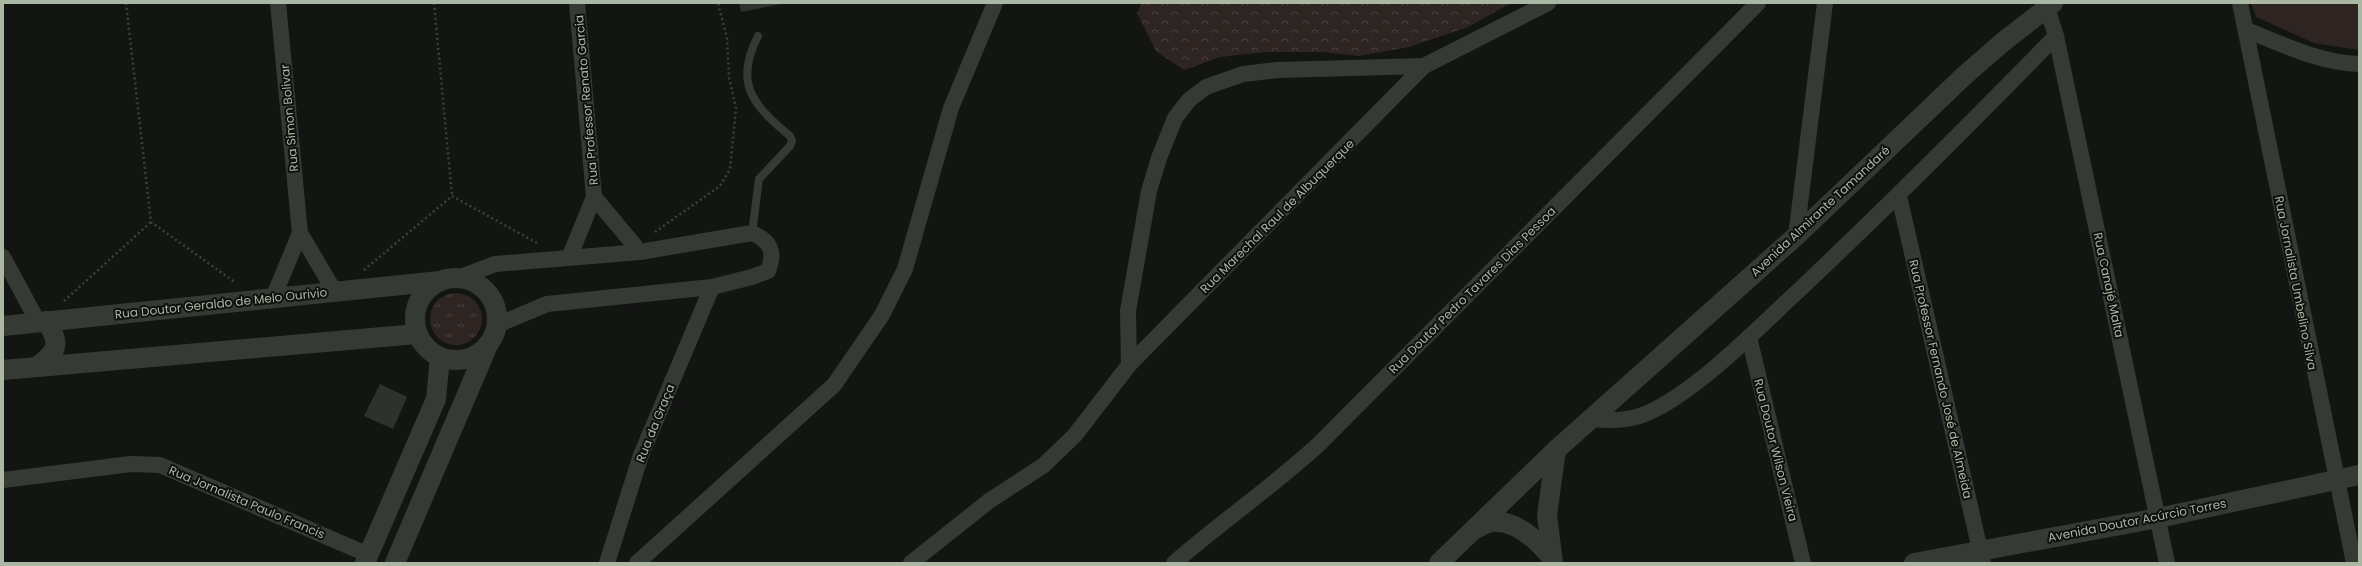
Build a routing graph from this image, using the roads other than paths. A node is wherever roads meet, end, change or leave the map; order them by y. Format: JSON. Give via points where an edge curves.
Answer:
{"nodes":[{"id":1,"x":278,"y":3,"type":"edge"},
{"id":2,"x":577,"y":3,"type":"edge"},
{"id":3,"x":995,"y":3,"type":"edge"},
{"id":4,"x":1548,"y":3,"type":"edge"},
{"id":5,"x":1758,"y":3,"type":"edge"},
{"id":6,"x":1825,"y":3,"type":"edge"},
{"id":7,"x":2240,"y":3,"type":"edge"},
{"id":8,"x":2052,"y":5,"type":"edge"},
{"id":9,"x":2246,"y":30,"type":"junction"},
{"id":10,"x":758,"y":36,"type":"dead end"},
{"id":11,"x":2056,"y":36,"type":"junction"},
{"id":12,"x":2359,"y":64,"type":"edge"},
{"id":13,"x":1424,"y":66,"type":"junction"},
{"id":14,"x":1899,"y":196,"type":"junction"},
{"id":15,"x":594,"y":197,"type":"junction"},
{"id":16,"x":300,"y":233,"type":"junction"},
{"id":17,"x":752,"y":234,"type":"junction"},
{"id":18,"x":1796,"y":236,"type":"junction"},
{"id":19,"x":638,"y":249,"type":"junction"},
{"id":20,"x":3,"y":257,"type":"edge"},
{"id":21,"x":569,"y":258,"type":"junction"},
{"id":22,"x":449,"y":279,"type":"junction"},
{"id":23,"x":712,"y":287,"type":"junction"},
{"id":24,"x":336,"y":292,"type":"junction"},
{"id":25,"x":266,"y":299,"type":"junction"},
{"id":26,"x":41,"y":322,"type":"junction"},
{"id":27,"x":497,"y":325,"type":"junction"},
{"id":28,"x":3,"y":326,"type":"edge"},
{"id":29,"x":417,"y":334,"type":"junction"},
{"id":30,"x":1749,"y":337,"type":"junction"},
{"id":31,"x":488,"y":345,"type":"junction"},
{"id":32,"x":440,"y":357,"type":"junction"},
{"id":33,"x":1129,"y":365,"type":"junction"},
{"id":34,"x":38,"y":366,"type":"junction"},
{"id":35,"x":3,"y":370,"type":"edge"},
{"id":36,"x":1591,"y":419,"type":"junction"},
{"id":37,"x":1556,"y":450,"type":"junction"},
{"id":38,"x":2359,"y":475,"type":"edge"},
{"id":39,"x":3,"y":480,"type":"edge"},
{"id":40,"x":2336,"y":481,"type":"junction"},
{"id":41,"x":2158,"y":518,"type":"junction"},
{"id":42,"x":1474,"y":529,"type":"junction"},
{"id":43,"x":1981,"y":556,"type":"edge"},
{"id":44,"x":367,"y":559,"type":"edge"},
{"id":45,"x":1552,"y":560,"type":"edge"},
{"id":46,"x":395,"y":563,"type":"edge"},
{"id":47,"x":607,"y":563,"type":"edge"},
{"id":48,"x":637,"y":563,"type":"edge"},
{"id":49,"x":911,"y":563,"type":"edge"},
{"id":50,"x":1174,"y":563,"type":"edge"},
{"id":51,"x":1439,"y":563,"type":"edge"},
{"id":52,"x":1803,"y":563,"type":"edge"},
{"id":53,"x":1914,"y":563,"type":"edge"},
{"id":54,"x":2167,"y":563,"type":"edge"},
{"id":55,"x":2354,"y":563,"type":"edge"}],
"edges":[{"from":1,"to":16,"type":"street","name":"Rua Simon Bolivar"},
{"from":2,"to":15,"type":"street","name":"Rua Professor Renato Garcia"},
{"from":3,"to":48,"type":"street","via":[[951,108],[905,269],[882,316],[834,385]]},
{"from":4,"to":13,"type":"street","name":"Rua Marechal Raul de Albuquerque"},
{"from":5,"to":50,"type":"street","name":"Rua Doutor Pedro Tavares Dias Pessoa","via":[[1318,445],[1286,474],[1223,521]]},
{"from":6,"to":18,"type":"street"},
{"from":7,"to":9,"type":"street","name":"Rua Jornalista Umbelino Silva"},
{"from":8,"to":11,"type":"street","name":"Rua Canajé Malta"},
{"from":8,"to":18,"type":"street","name":"Avenida Almirante Tamandaré","via":[[1964,75]]},
{"from":9,"to":12,"type":"street","via":[[2314,56]]},
{"from":9,"to":40,"type":"street","name":"Rua Jornalista Umbelino Silva"},
{"from":10,"to":17,"type":"lane","via":[[751,50],[746,72],[750,90],[764,114],[790,136],[792,141],[759,179]]},
{"from":11,"to":14,"type":"street"},
{"from":11,"to":41,"type":"street","name":"Rua Canajé Malta"},
{"from":13,"to":33,"type":"street","name":"Rua Marechal Raul de Albuquerque"},
{"from":13,"to":33,"type":"street","name":"Rua Marechal Raul de Albuquerque","via":[[1278,70],[1243,74],[1206,87],[1189,100],[1175,118],[1158,158],[1149,191],[1128,311]]},
{"from":14,"to":30,"type":"street"},
{"from":14,"to":43,"type":"street","name":"Rua Professor Fernando José de Almeida"},
{"from":15,"to":19,"type":"street","name":"Rua Professor Renato Garcia"},
{"from":15,"to":21,"type":"street","name":"Rua Professor Renato Garcia"},
{"from":16,"to":24,"type":"street","name":"Rua Simon Bolivar"},
{"from":16,"to":25,"type":"street","name":"Rua Simon Bolivar"},
{"from":17,"to":19,"type":"street","name":"Rua Doutor Geraldo de Melo Ourivio"},
{"from":17,"to":23,"type":"street","via":[[765,238],[771,249],[772,262],[768,271]]},
{"from":18,"to":36,"type":"street","name":"Avenida Almirante Tamandaré"},
{"from":19,"to":21,"type":"street","name":"Rua Doutor Geraldo de Melo Ourivio"},
{"from":20,"to":26,"type":"street"},
{"from":21,"to":22,"type":"street","name":"Rua Doutor Geraldo de Melo Ourivio","via":[[495,264]]},
{"from":22,"to":24,"type":"street","name":"Rua Doutor Geraldo de Melo Ourivio"},
{"from":22,"to":27,"type":"street","via":[[477,283],[486,291],[497,313]]},
{"from":22,"to":29,"type":"street","via":[[429,288],[421,298],[416,309]]},
{"from":23,"to":27,"type":"street","via":[[547,304]]},
{"from":23,"to":47,"type":"street","name":"Rua da Graça","via":[[642,455]]},
{"from":24,"to":25,"type":"street","name":"Rua Doutor Geraldo de Melo Ourivio"},
{"from":25,"to":26,"type":"street","name":"Rua Doutor Geraldo de Melo Ourivio"},
{"from":26,"to":28,"type":"street","name":"Rua Doutor Geraldo de Melo Ourivio"},
{"from":26,"to":34,"type":"street","via":[[53,332],[56,346],[53,354]]},
{"from":27,"to":31,"type":"street"},
{"from":29,"to":32,"type":"street","via":[[430,352]]},
{"from":29,"to":34,"type":"street"},
{"from":30,"to":36,"type":"street","via":[[1691,386],[1653,411],[1618,421]]},
{"from":30,"to":52,"type":"street","name":"Rua Doutor Wilson Vieira"},
{"from":31,"to":32,"type":"street","via":[[478,354],[466,359]]},
{"from":31,"to":46,"type":"street"},
{"from":32,"to":44,"type":"street","via":[[436,399]]},
{"from":33,"to":49,"type":"street","name":"Rua Marechal Raul de Albuquerque","via":[[1075,435],[1044,465],[989,501]]},
{"from":34,"to":35,"type":"street"},
{"from":36,"to":37,"type":"street","name":"Avenida Almirante Tamandaré"},
{"from":37,"to":42,"type":"street","name":"Avenida Almirante Tamandaré"},
{"from":37,"to":45,"type":"street","via":[[1547,515]]},
{"from":38,"to":40,"type":"street","name":"Avenida Doutor Acúrcio Torres"},
{"from":39,"to":44,"type":"street","name":"Rua Jornalista Paulo Francis","via":[[131,464],[160,464]]},
{"from":40,"to":41,"type":"street","name":"Avenida Doutor Acúrcio Torres"},
{"from":40,"to":55,"type":"street","name":"Rua Jornalista Umbelino Silva"},
{"from":41,"to":43,"type":"street","name":"Avenida Doutor Acúrcio Torres"},
{"from":41,"to":54,"type":"street","name":"Rua Canajé Malta"},
{"from":42,"to":45,"type":"street","via":[[1491,522],[1514,527],[1538,541]]},
{"from":42,"to":51,"type":"street","name":"Avenida Almirante Tamandaré"},
{"from":43,"to":53,"type":"street","name":"Avenida Doutor Acúrcio Torres"}]}
